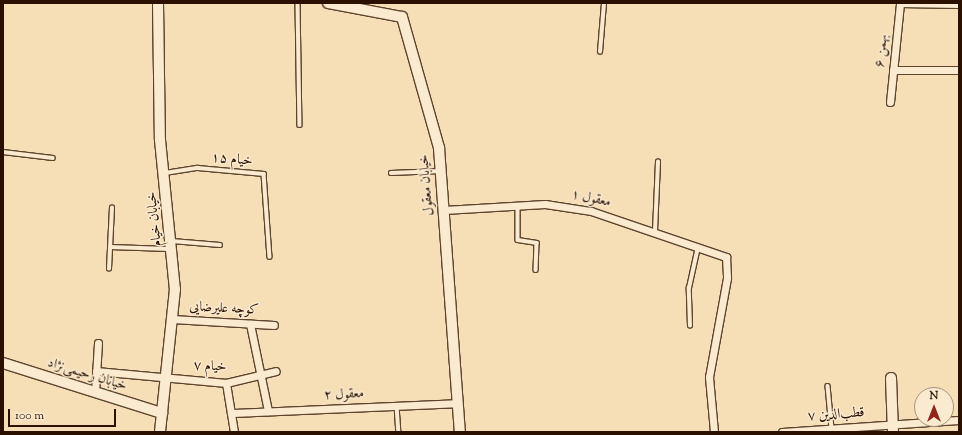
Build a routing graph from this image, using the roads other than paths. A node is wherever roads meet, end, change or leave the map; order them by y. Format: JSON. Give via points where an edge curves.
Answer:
{"nodes":[{"id":1,"x":158,"y":3,"type":"edge"},
{"id":2,"x":298,"y":3,"type":"edge"},
{"id":3,"x":328,"y":3,"type":"edge"},
{"id":4,"x":604,"y":3,"type":"edge"},
{"id":5,"x":900,"y":3,"type":"edge"},
{"id":6,"x":959,"y":4,"type":"edge"},
{"id":7,"x":600,"y":52,"type":"dead end"},
{"id":8,"x":894,"y":70,"type":"junction"},
{"id":9,"x":959,"y":70,"type":"edge"},
{"id":10,"x":890,"y":102,"type":"dead end"},
{"id":11,"x":300,"y":125,"type":"dead end"},
{"id":12,"x":3,"y":152,"type":"edge"},
{"id":13,"x":53,"y":158,"type":"dead end"},
{"id":14,"x":658,"y":162,"type":"dead end"},
{"id":15,"x":441,"y":171,"type":"junction"},
{"id":16,"x":164,"y":173,"type":"junction"},
{"id":17,"x":391,"y":173,"type":"dead end"},
{"id":18,"x":518,"y":206,"type":"junction"},
{"id":19,"x":112,"y":208,"type":"dead end"},
{"id":20,"x":444,"y":210,"type":"junction"},
{"id":21,"x":655,"y":231,"type":"junction"},
{"id":22,"x":172,"y":245,"type":"junction"},
{"id":23,"x":220,"y":245,"type":"dead end"},
{"id":24,"x":110,"y":247,"type":"junction"},
{"id":25,"x":698,"y":247,"type":"junction"},
{"id":26,"x":270,"y":258,"type":"dead end"},
{"id":27,"x":109,"y":269,"type":"dead end"},
{"id":28,"x":536,"y":270,"type":"dead end"},
{"id":29,"x":172,"y":319,"type":"junction"},
{"id":30,"x":250,"y":324,"type":"junction"},
{"id":31,"x":274,"y":325,"type":"dead end"},
{"id":32,"x":690,"y":326,"type":"dead end"},
{"id":33,"x":98,"y":343,"type":"dead end"},
{"id":34,"x":3,"y":363,"type":"edge"},
{"id":35,"x":96,"y":371,"type":"junction"},
{"id":36,"x":276,"y":371,"type":"dead end"},
{"id":37,"x":260,"y":374,"type":"junction"},
{"id":38,"x":166,"y":377,"type":"junction"},
{"id":39,"x":891,"y":378,"type":"dead end"},
{"id":40,"x":226,"y":383,"type":"junction"},
{"id":41,"x":828,"y":386,"type":"dead end"},
{"id":42,"x":95,"y":392,"type":"junction"},
{"id":43,"x":458,"y":403,"type":"junction"},
{"id":44,"x":398,"y":406,"type":"junction"},
{"id":45,"x":268,"y":412,"type":"junction"},
{"id":46,"x":162,"y":413,"type":"junction"},
{"id":47,"x":231,"y":413,"type":"junction"},
{"id":48,"x":959,"y":420,"type":"edge"},
{"id":49,"x":832,"y":428,"type":"junction"},
{"id":50,"x":893,"y":428,"type":"edge"},
{"id":51,"x":160,"y":432,"type":"edge"},
{"id":52,"x":234,"y":432,"type":"edge"},
{"id":53,"x":399,"y":432,"type":"edge"},
{"id":54,"x":460,"y":432,"type":"edge"},
{"id":55,"x":714,"y":432,"type":"edge"},
{"id":56,"x":782,"y":432,"type":"edge"}],
"edges":[{"from":1,"to":16,"type":"street","name":"خیابان خیام","via":[[156,55]]},
{"from":2,"to":11,"type":"lane"},
{"from":3,"to":15,"type":"street","name":"خیابان معقول","via":[[402,16],[438,148]]},
{"from":4,"to":7,"type":"lane"},
{"from":5,"to":6,"type":"street"},
{"from":5,"to":8,"type":"street","name":"بهمن ۶"},
{"from":8,"to":9,"type":"street"},
{"from":8,"to":10,"type":"street","name":"بهمن ۶"},
{"from":12,"to":13,"type":"lane"},
{"from":14,"to":21,"type":"lane"},
{"from":15,"to":17,"type":"lane"},
{"from":15,"to":20,"type":"street","name":"خیابان معقول"},
{"from":16,"to":22,"type":"street","name":"خیابان خیام"},
{"from":16,"to":26,"type":"lane","name":"خیام ۱۵","via":[[198,168],[264,174]]},
{"from":18,"to":20,"type":"street","name":"معقول ۱"},
{"from":18,"to":21,"type":"street","name":"معقول ۱","via":[[545,204],[592,211]]},
{"from":18,"to":28,"type":"lane","via":[[518,240],[537,243]]},
{"from":19,"to":24,"type":"lane"},
{"from":20,"to":43,"type":"street","name":"خیابان معقول"},
{"from":21,"to":25,"type":"street","name":"معقول ۱"},
{"from":22,"to":23,"type":"lane"},
{"from":22,"to":24,"type":"lane"},
{"from":22,"to":29,"type":"street","name":"خیابان خیام"},
{"from":24,"to":27,"type":"lane"},
{"from":25,"to":32,"type":"lane","via":[[690,288]]},
{"from":25,"to":55,"type":"street","name":"معقول ۱","via":[[726,257],[727,278],[709,377]]},
{"from":29,"to":30,"type":"street","name":"کوچه علیرضایی"},
{"from":29,"to":38,"type":"street","name":"خیابان خیام"},
{"from":30,"to":31,"type":"street","name":"کوچه علیرضایی"},
{"from":30,"to":37,"type":"street"},
{"from":33,"to":35,"type":"street"},
{"from":34,"to":42,"type":"street","name":"خیابان رحیمی‌نژاد"},
{"from":35,"to":38,"type":"street","name":"خیام ۷"},
{"from":35,"to":42,"type":"street"},
{"from":36,"to":37,"type":"street","name":"خیام ۷"},
{"from":37,"to":40,"type":"street","name":"خیام ۷"},
{"from":37,"to":45,"type":"street"},
{"from":38,"to":40,"type":"street","name":"خیام ۷"},
{"from":38,"to":46,"type":"street","name":"خیابان خیام"},
{"from":39,"to":50,"type":"street"},
{"from":40,"to":47,"type":"street"},
{"from":41,"to":49,"type":"lane"},
{"from":42,"to":46,"type":"street","name":"خیابان رحیمی‌نژاد"},
{"from":43,"to":44,"type":"street","name":"معقول ۲"},
{"from":43,"to":54,"type":"street","name":"خیابان معقول"},
{"from":44,"to":45,"type":"street","name":"معقول ۲"},
{"from":44,"to":53,"type":"lane"},
{"from":45,"to":47,"type":"street","name":"معقول ۲"},
{"from":46,"to":51,"type":"street","name":"خیابان خیام"},
{"from":47,"to":52,"type":"street"},
{"from":48,"to":50,"type":"street","name":"قطب‌الدین ۷"},
{"from":49,"to":50,"type":"street","name":"قطب‌الدین ۷"},
{"from":49,"to":56,"type":"street","name":"قطب‌الدین ۷"}]}
